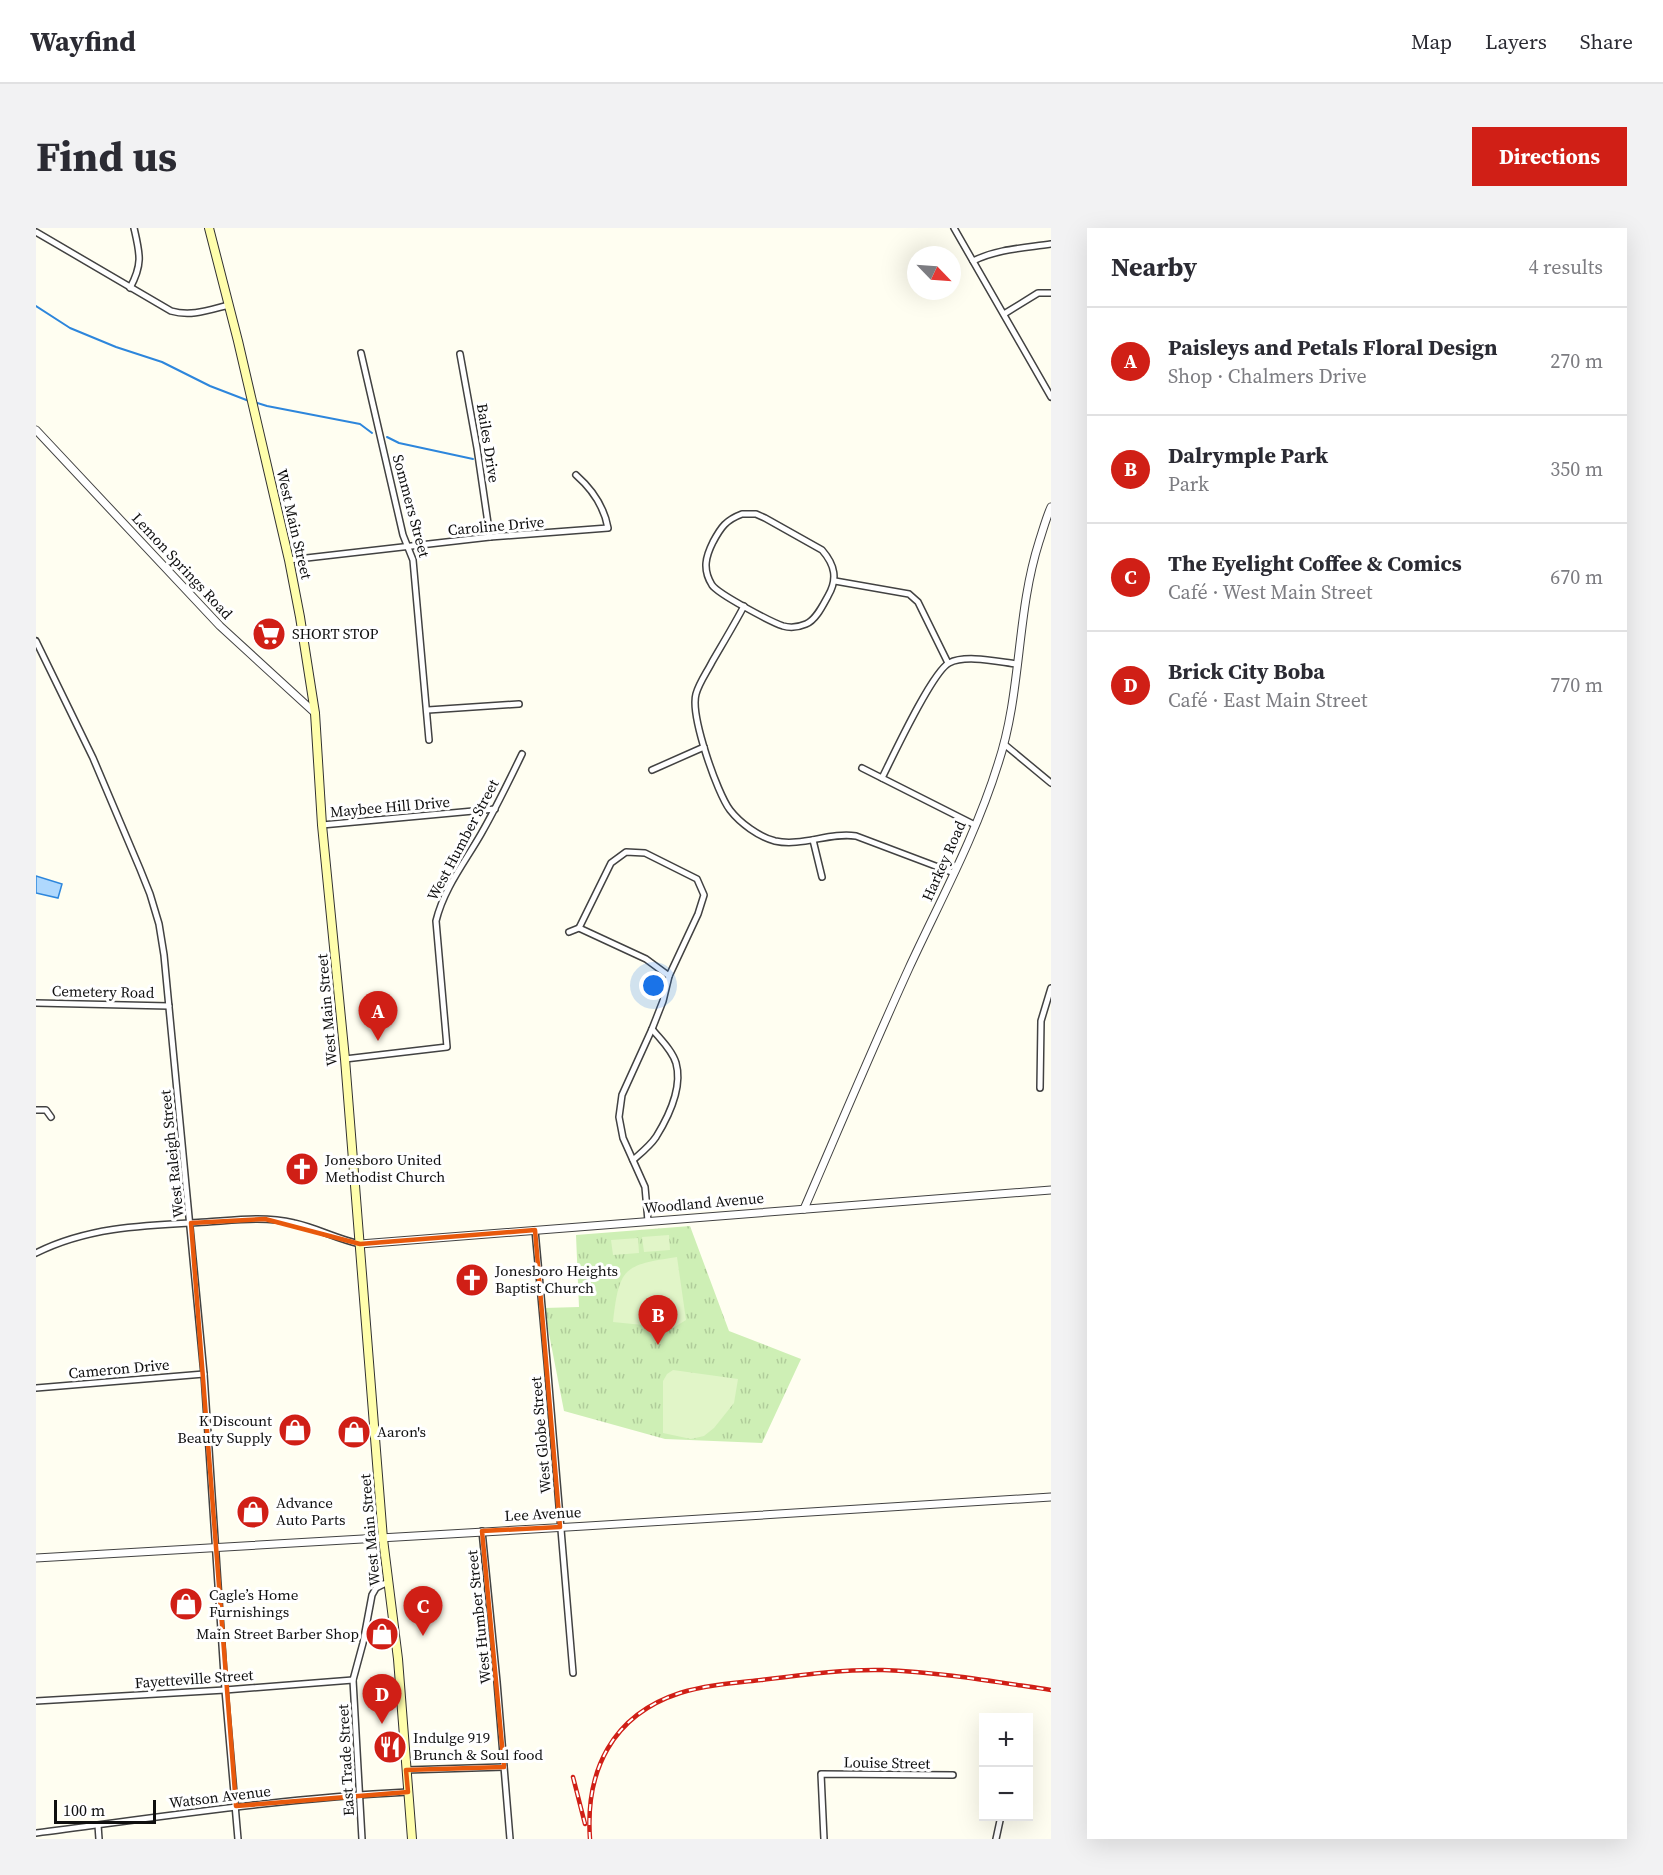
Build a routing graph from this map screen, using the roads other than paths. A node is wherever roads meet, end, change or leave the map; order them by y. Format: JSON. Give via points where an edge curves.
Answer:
{"nodes":[{"id":1,"x":134,"y":228,"type":"edge"},
{"id":2,"x":209,"y":228,"type":"edge"},
{"id":3,"x":954,"y":228,"type":"edge"},
{"id":4,"x":36,"y":232,"type":"edge"},
{"id":5,"x":1051,"y":244,"type":"edge"},
{"id":6,"x":973,"y":261,"type":"junction"},
{"id":7,"x":130,"y":288,"type":"junction"},
{"id":8,"x":1051,"y":293,"type":"edge"},
{"id":9,"x":229,"y":305,"type":"junction"},
{"id":10,"x":1004,"y":314,"type":"junction"},
{"id":11,"x":361,"y":352,"type":"dead end"},
{"id":12,"x":460,"y":354,"type":"dead end"},
{"id":13,"x":1051,"y":397,"type":"edge"},
{"id":14,"x":36,"y":430,"type":"edge"},
{"id":15,"x":576,"y":476,"type":"dead end"},
{"id":16,"x":1051,"y":507,"type":"edge"},
{"id":17,"x":490,"y":537,"type":"junction"},
{"id":18,"x":407,"y":546,"type":"junction"},
{"id":19,"x":289,"y":560,"type":"junction"},
{"id":20,"x":835,"y":581,"type":"junction"},
{"id":21,"x":744,"y":606,"type":"junction"},
{"id":22,"x":36,"y":641,"type":"edge"},
{"id":23,"x":948,"y":663,"type":"junction"},
{"id":24,"x":1017,"y":664,"type":"junction"},
{"id":25,"x":519,"y":704,"type":"dead end"},
{"id":26,"x":428,"y":710,"type":"junction"},
{"id":27,"x":315,"y":713,"type":"junction"},
{"id":28,"x":429,"y":740,"type":"dead end"},
{"id":29,"x":1004,"y":744,"type":"junction"},
{"id":30,"x":704,"y":747,"type":"junction"},
{"id":31,"x":522,"y":754,"type":"dead end"},
{"id":32,"x":862,"y":768,"type":"dead end"},
{"id":33,"x":652,"y":770,"type":"dead end"},
{"id":34,"x":882,"y":778,"type":"junction"},
{"id":35,"x":1051,"y":783,"type":"edge"},
{"id":36,"x":495,"y":809,"type":"junction"},
{"id":37,"x":322,"y":825,"type":"junction"},
{"id":38,"x":975,"y":825,"type":"junction"},
{"id":39,"x":813,"y":840,"type":"junction"},
{"id":40,"x":954,"y":873,"type":"junction"},
{"id":41,"x":822,"y":877,"type":"dead end"},
{"id":42,"x":579,"y":928,"type":"junction"},
{"id":43,"x":569,"y":932,"type":"dead end"},
{"id":44,"x":669,"y":976,"type":"junction"},
{"id":45,"x":1051,"y":988,"type":"edge"},
{"id":46,"x":36,"y":1003,"type":"edge"},
{"id":47,"x":170,"y":1006,"type":"junction"},
{"id":48,"x":652,"y":1029,"type":"junction"},
{"id":49,"x":345,"y":1059,"type":"junction"},
{"id":50,"x":1040,"y":1088,"type":"dead end"},
{"id":51,"x":36,"y":1110,"type":"edge"},
{"id":52,"x":51,"y":1117,"type":"dead end"},
{"id":53,"x":633,"y":1160,"type":"junction"},
{"id":54,"x":1051,"y":1190,"type":"edge"},
{"id":55,"x":804,"y":1209,"type":"junction"},
{"id":56,"x":648,"y":1221,"type":"junction"},
{"id":57,"x":190,"y":1222,"type":"junction"},
{"id":58,"x":535,"y":1230,"type":"junction"},
{"id":59,"x":360,"y":1244,"type":"junction"},
{"id":60,"x":36,"y":1252,"type":"edge"},
{"id":61,"x":204,"y":1374,"type":"junction"},
{"id":62,"x":36,"y":1388,"type":"edge"},
{"id":63,"x":1051,"y":1497,"type":"edge"},
{"id":64,"x":561,"y":1527,"type":"junction"},
{"id":65,"x":482,"y":1531,"type":"junction"},
{"id":66,"x":383,"y":1539,"type":"junction"},
{"id":67,"x":215,"y":1549,"type":"junction"},
{"id":68,"x":36,"y":1558,"type":"edge"},
{"id":69,"x":388,"y":1582,"type":"junction"},
{"id":70,"x":573,"y":1673,"type":"dead end"},
{"id":71,"x":353,"y":1680,"type":"junction"},
{"id":72,"x":225,"y":1690,"type":"junction"},
{"id":73,"x":36,"y":1701,"type":"edge"},
{"id":74,"x":504,"y":1767,"type":"junction"},
{"id":75,"x":406,"y":1770,"type":"junction"},
{"id":76,"x":953,"y":1775,"type":"dead end"},
{"id":77,"x":408,"y":1792,"type":"junction"},
{"id":78,"x":360,"y":1794,"type":"junction"},
{"id":79,"x":236,"y":1806,"type":"junction"},
{"id":80,"x":1000,"y":1821,"type":"edge"},
{"id":81,"x":98,"y":1825,"type":"junction"},
{"id":82,"x":36,"y":1833,"type":"edge"},
{"id":83,"x":99,"y":1839,"type":"edge"},
{"id":84,"x":238,"y":1839,"type":"edge"},
{"id":85,"x":362,"y":1839,"type":"edge"},
{"id":86,"x":412,"y":1839,"type":"edge"},
{"id":87,"x":510,"y":1839,"type":"edge"},
{"id":88,"x":824,"y":1839,"type":"edge"},
{"id":89,"x":996,"y":1839,"type":"edge"}],
"edges":[{"from":1,"to":7,"type":"street","via":[[141,262]]},
{"from":2,"to":9,"type":"main road","name":"West Main Street"},
{"from":3,"to":6,"type":"street"},
{"from":4,"to":7,"type":"street"},
{"from":5,"to":6,"type":"street","via":[[987,254]]},
{"from":6,"to":10,"type":"street"},
{"from":7,"to":9,"type":"street","via":[[179,313],[198,313]]},
{"from":8,"to":10,"type":"street","via":[[1038,293]]},
{"from":9,"to":19,"type":"main road","name":"West Main Street"},
{"from":10,"to":13,"type":"street"},
{"from":11,"to":18,"type":"street","name":"Sommers Street"},
{"from":12,"to":17,"type":"street","name":"Bailes Drive"},
{"from":14,"to":27,"type":"street","name":"Lemon Springs Road","via":[[220,626]]},
{"from":15,"to":17,"type":"street","name":"Caroline Drive","via":[[597,499],[608,528]]},
{"from":16,"to":24,"type":"street","name":"Harkey Road","via":[[1031,571]]},
{"from":17,"to":18,"type":"street","name":"Caroline Drive"},
{"from":18,"to":19,"type":"street","name":"Caroline Drive"},
{"from":18,"to":26,"type":"street","name":"Sommers Street","via":[[413,561]]},
{"from":19,"to":27,"type":"main road","name":"West Main Street"},
{"from":20,"to":21,"type":"street","via":[[818,613],[808,623],[795,627],[784,626]]},
{"from":20,"to":21,"type":"street","via":[[832,565],[822,550],[765,518],[742,514],[728,519],[705,557],[713,586]]},
{"from":20,"to":23,"type":"street","via":[[909,594],[918,602]]},
{"from":21,"to":30,"type":"street","via":[[695,695]]},
{"from":22,"to":47,"type":"street","name":"West Raleigh Street","via":[[88,747],[150,894],[159,924]]},
{"from":23,"to":24,"type":"street","via":[[970,659]]},
{"from":23,"to":34,"type":"street","via":[[931,684]]},
{"from":24,"to":29,"type":"street","name":"Harkey Road"},
{"from":25,"to":26,"type":"street"},
{"from":26,"to":28,"type":"street","name":"Sommers Street"},
{"from":27,"to":37,"type":"main road","name":"West Main Street"},
{"from":29,"to":35,"type":"street"},
{"from":29,"to":38,"type":"street","name":"Harkey Road"},
{"from":30,"to":33,"type":"street"},
{"from":30,"to":39,"type":"street","via":[[724,801],[738,819],[774,841]]},
{"from":31,"to":36,"type":"street","name":"West Humber Street"},
{"from":32,"to":34,"type":"street"},
{"from":34,"to":38,"type":"street"},
{"from":36,"to":37,"type":"street","name":"Maybee Hill Drive"},
{"from":36,"to":49,"type":"street","name":"West Humber Street","via":[[452,882],[436,921],[447,1047]]},
{"from":37,"to":49,"type":"main road","name":"West Main Street"},
{"from":38,"to":40,"type":"street","name":"Harkey Road"},
{"from":39,"to":40,"type":"street","via":[[841,834],[856,836]]},
{"from":39,"to":41,"type":"street"},
{"from":40,"to":55,"type":"street","name":"Harkey Road"},
{"from":42,"to":43,"type":"street"},
{"from":42,"to":44,"type":"street","via":[[646,959]]},
{"from":42,"to":44,"type":"street","via":[[611,862],[626,852],[645,854],[697,879],[704,895]]},
{"from":44,"to":48,"type":"street"},
{"from":45,"to":50,"type":"street","via":[[1041,1021]]},
{"from":46,"to":47,"type":"street","name":"Cemetery Road"},
{"from":47,"to":57,"type":"street","name":"West Raleigh Street"},
{"from":48,"to":53,"type":"street","via":[[622,1095],[619,1117]]},
{"from":48,"to":53,"type":"street","via":[[675,1061],[676,1092],[655,1139]]},
{"from":49,"to":59,"type":"main road","name":"West Main Street"},
{"from":51,"to":52,"type":"street","via":[[46,1110]]},
{"from":53,"to":56,"type":"street","via":[[645,1187]]},
{"from":54,"to":55,"type":"street","name":"Woodland Avenue"},
{"from":55,"to":56,"type":"street","name":"Woodland Avenue"},
{"from":56,"to":58,"type":"street","name":"Woodland Avenue"},
{"from":57,"to":59,"type":"street","via":[[262,1218],[294,1223]]},
{"from":57,"to":60,"type":"street","via":[[115,1228],[78,1236]]},
{"from":57,"to":61,"type":"street","name":"West Raleigh Street"},
{"from":58,"to":59,"type":"street","name":"Woodland Avenue"},
{"from":58,"to":64,"type":"street","name":"West Globe Street"},
{"from":59,"to":66,"type":"main road","name":"West Main Street"},
{"from":61,"to":62,"type":"street","name":"Cameron Drive"},
{"from":61,"to":67,"type":"street","name":"West Raleigh Street"},
{"from":63,"to":64,"type":"street","name":"Lee Avenue"},
{"from":64,"to":65,"type":"street","name":"Lee Avenue"},
{"from":64,"to":70,"type":"street","name":"West Globe Street"},
{"from":65,"to":66,"type":"street","name":"Lee Avenue"},
{"from":65,"to":74,"type":"street","name":"West Humber Street"},
{"from":66,"to":67,"type":"street","name":"Lee Avenue"},
{"from":66,"to":69,"type":"main road","name":"West Main Street"},
{"from":67,"to":68,"type":"street","name":"Lee Avenue"},
{"from":67,"to":72,"type":"street","name":"West Raleigh Street"},
{"from":69,"to":71,"type":"street","name":"East Trade Street","via":[[372,1595]]},
{"from":69,"to":75,"type":"main road","name":"West Main Street"},
{"from":71,"to":72,"type":"street","name":"Fayetteville Street"},
{"from":71,"to":78,"type":"street","name":"East Trade Street"},
{"from":72,"to":73,"type":"street","name":"Fayetteville Street"},
{"from":72,"to":79,"type":"street","name":"West Raleigh Street"},
{"from":74,"to":75,"type":"street"},
{"from":74,"to":87,"type":"street","name":"West Humber Street"},
{"from":75,"to":77,"type":"main road","name":"West Main Street"},
{"from":76,"to":88,"type":"street","name":"Louise Street","via":[[821,1774]]},
{"from":77,"to":78,"type":"street","name":"Watson Avenue"},
{"from":77,"to":86,"type":"main road","name":"West Main Street"},
{"from":78,"to":79,"type":"street","name":"Watson Avenue"},
{"from":78,"to":85,"type":"street","name":"East Trade Street"},
{"from":79,"to":81,"type":"street","name":"Watson Avenue"},
{"from":79,"to":84,"type":"street","name":"West Raleigh Street"},
{"from":80,"to":89,"type":"street"},
{"from":81,"to":82,"type":"street","name":"Watson Avenue"},
{"from":81,"to":83,"type":"street"}]}
